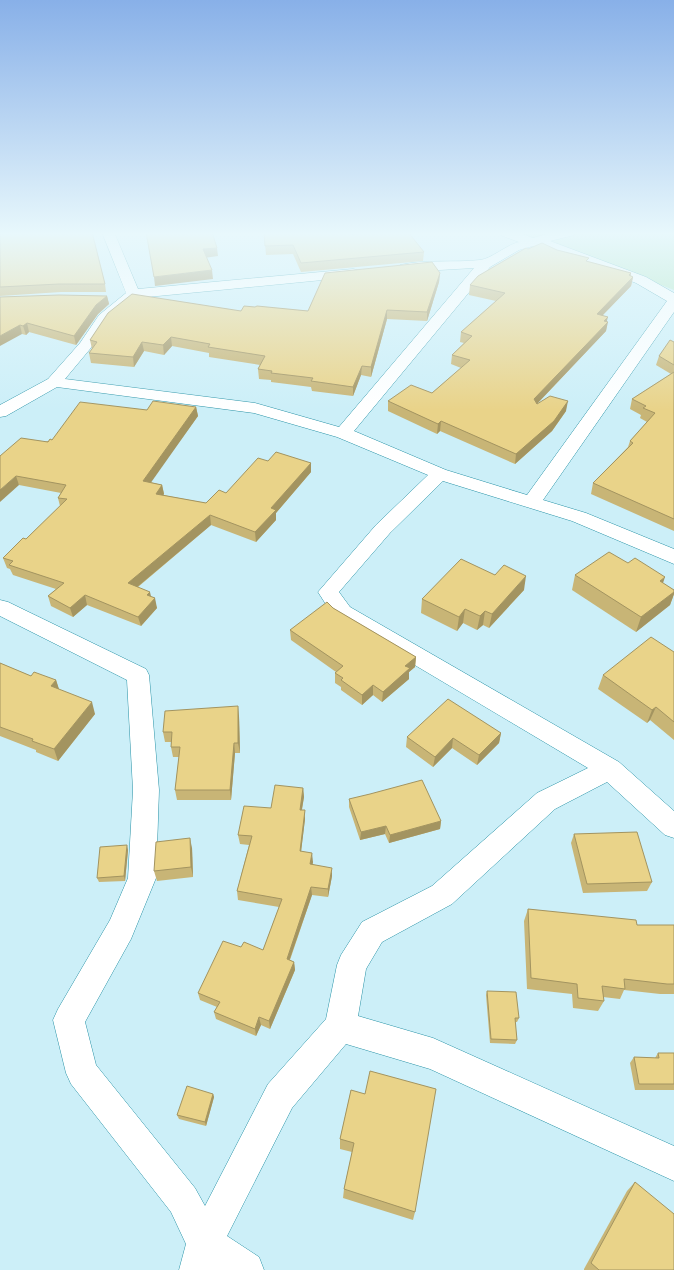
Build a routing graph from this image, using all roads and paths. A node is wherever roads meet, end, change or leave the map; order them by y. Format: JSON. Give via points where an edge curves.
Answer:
{"nodes":[{"id":1,"x":128,"y":291,"type":"edge"},
{"id":2,"x":175,"y":291,"type":"edge"},
{"id":3,"x":462,"y":291,"type":"edge"},
{"id":4,"x":660,"y":291,"type":"edge"},
{"id":5,"x":130,"y":296,"type":"junction"},
{"id":6,"x":105,"y":298,"type":"edge"},
{"id":7,"x":674,"y":300,"type":"edge"},
{"id":8,"x":54,"y":382,"type":"junction"},
{"id":9,"x":0,"y":412,"type":"edge"},
{"id":10,"x":343,"y":433,"type":"junction"},
{"id":11,"x":440,"y":474,"type":"junction"},
{"id":12,"x":532,"y":502,"type":"junction"},
{"id":13,"x":674,"y":557,"type":"edge"},
{"id":14,"x":0,"y":607,"type":"edge"},
{"id":15,"x":610,"y":769,"type":"junction"},
{"id":16,"x":674,"y":827,"type":"edge"},
{"id":17,"x":340,"y":1027,"type":"junction"},
{"id":18,"x":674,"y":1164,"type":"edge"},
{"id":19,"x":201,"y":1256,"type":"edge"},
{"id":20,"x":246,"y":1270,"type":"edge"}],
"edges":[{"from":1,"to":5,"type":"street"},
{"from":2,"to":5,"type":"street"},
{"from":3,"to":10,"type":"street"},
{"from":4,"to":7,"type":"street"},
{"from":5,"to":6,"type":"street"},
{"from":5,"to":8,"type":"street","via":[[104,318],[85,346]]},
{"from":7,"to":12,"type":"street"},
{"from":8,"to":9,"type":"street"},
{"from":8,"to":10,"type":"street","via":[[256,408]]},
{"from":10,"to":11,"type":"street"},
{"from":11,"to":12,"type":"street"},
{"from":11,"to":15,"type":"street","via":[[383,529],[328,592],[342,612]]},
{"from":12,"to":13,"type":"street","via":[[578,517]]},
{"from":14,"to":19,"type":"street","via":[[138,675],[146,790],[142,878],[121,929],[69,1020],[82,1073],[183,1200]]},
{"from":15,"to":16,"type":"street"},
{"from":15,"to":17,"type":"street","via":[[546,801],[442,895],[372,932],[352,965]]},
{"from":17,"to":18,"type":"street","via":[[433,1054]]},
{"from":17,"to":19,"type":"street","via":[[280,1096]]},
{"from":19,"to":20,"type":"street"}]}
